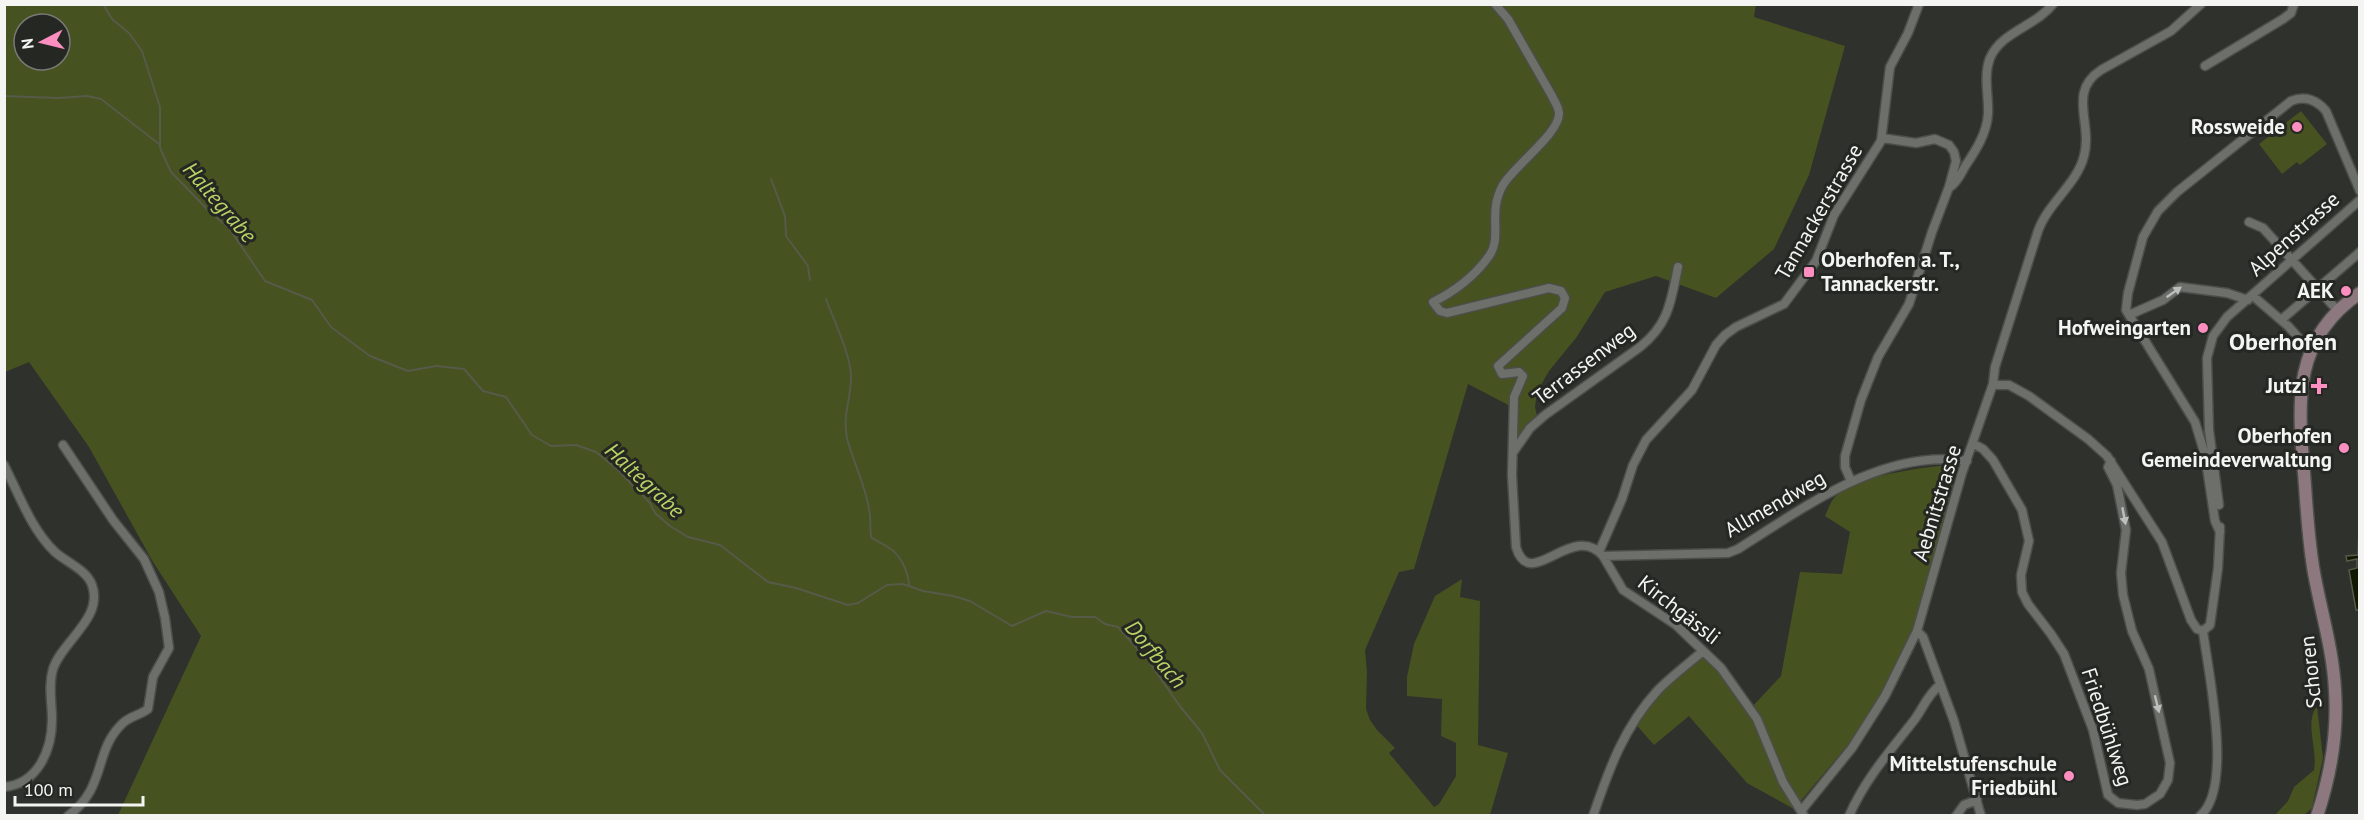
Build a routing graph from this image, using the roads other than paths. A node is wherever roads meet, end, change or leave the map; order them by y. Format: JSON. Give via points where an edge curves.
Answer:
{"nodes":[{"id":1,"x":1495,"y":4,"type":"edge"},
{"id":2,"x":1919,"y":4,"type":"edge"},
{"id":3,"x":2053,"y":4,"type":"edge"},
{"id":4,"x":2201,"y":4,"type":"edge"},
{"id":5,"x":2294,"y":4,"type":"edge"},
{"id":6,"x":2205,"y":66,"type":"dead end"},
{"id":7,"x":1882,"y":138,"type":"junction"},
{"id":8,"x":1949,"y":187,"type":"junction"},
{"id":9,"x":2360,"y":191,"type":"edge"},
{"id":10,"x":2360,"y":200,"type":"edge"},
{"id":11,"x":2249,"y":222,"type":"dead end"},
{"id":12,"x":2360,"y":252,"type":"edge"},
{"id":13,"x":2292,"y":260,"type":"junction"},
{"id":14,"x":1678,"y":267,"type":"dead end"},
{"id":15,"x":2317,"y":287,"type":"junction"},
{"id":16,"x":2360,"y":293,"type":"edge"},
{"id":17,"x":2251,"y":298,"type":"junction"},
{"id":18,"x":2338,"y":311,"type":"junction"},
{"id":19,"x":2128,"y":315,"type":"junction"},
{"id":20,"x":2281,"y":320,"type":"junction"},
{"id":21,"x":2311,"y":352,"type":"junction"},
{"id":22,"x":1993,"y":385,"type":"junction"},
{"id":23,"x":1974,"y":444,"type":"junction"},
{"id":24,"x":63,"y":445,"type":"dead end"},
{"id":25,"x":1513,"y":451,"type":"junction"},
{"id":26,"x":1967,"y":461,"type":"junction"},
{"id":27,"x":2110,"y":461,"type":"junction"},
{"id":28,"x":4,"y":465,"type":"edge"},
{"id":29,"x":1851,"y":481,"type":"junction"},
{"id":30,"x":2220,"y":532,"type":"junction"},
{"id":31,"x":1601,"y":554,"type":"junction"},
{"id":32,"x":1917,"y":631,"type":"junction"},
{"id":33,"x":2203,"y":631,"type":"junction"},
{"id":34,"x":1703,"y":651,"type":"junction"},
{"id":35,"x":1940,"y":685,"type":"junction"},
{"id":36,"x":4,"y":787,"type":"edge"},
{"id":37,"x":1977,"y":800,"type":"junction"},
{"id":38,"x":1801,"y":813,"type":"edge"},
{"id":39,"x":68,"y":816,"type":"edge"},
{"id":40,"x":1593,"y":816,"type":"edge"},
{"id":41,"x":1849,"y":816,"type":"edge"},
{"id":42,"x":1956,"y":816,"type":"edge"},
{"id":43,"x":1981,"y":816,"type":"edge"},
{"id":44,"x":2200,"y":816,"type":"edge"},
{"id":45,"x":2317,"y":816,"type":"edge"}],
"edges":[{"from":1,"to":25,"type":"street","via":[[1509,19],[1552,96],[1558,119],[1498,193],[1491,254],[1454,291],[1433,302],[1446,313],[1539,290],[1553,288],[1562,293],[1562,308],[1498,366],[1502,374],[1519,372],[1524,376],[1515,393]]},
{"from":2,"to":7,"type":"street","via":[[1890,67]]},
{"from":3,"to":8,"type":"street","via":[[2041,18],[2002,42],[1992,54],[1986,76],[1988,111],[1984,133],[1957,181]]},
{"from":4,"to":22,"type":"street","name":"Aebnitstrasse","via":[[2171,31],[2095,74],[2085,86],[2085,155],[2040,224],[1995,367]]},
{"from":5,"to":6,"type":"street","via":[[2283,19]]},
{"from":7,"to":8,"type":"street","via":[[1916,143],[1935,139],[1949,145],[1956,160]]},
{"from":7,"to":31,"type":"street","name":"Tannackerstrasse","via":[[1834,215],[1816,261],[1789,299],[1725,335],[1692,390],[1646,440]]},
{"from":8,"to":29,"type":"street","via":[[1906,312],[1878,357],[1861,400],[1845,456]]},
{"from":9,"to":19,"type":"street","via":[[2326,111],[2306,98],[2291,100],[2158,211],[2143,237],[2126,300]]},
{"from":10,"to":13,"type":"street","name":"Alpenstrasse"},
{"from":11,"to":13,"type":"street","via":[[2263,228]]},
{"from":12,"to":15,"type":"street"},
{"from":13,"to":15,"type":"street"},
{"from":13,"to":17,"type":"street","name":"Alpenstrasse"},
{"from":14,"to":25,"type":"street","name":"Terrassenweg","via":[[1671,304],[1652,336],[1539,420]]},
{"from":15,"to":18,"type":"street"},
{"from":15,"to":20,"type":"street"},
{"from":16,"to":18,"type":"main road","name":"Schoren"},
{"from":19,"to":17,"type":"street","one_way":true,"via":[[2163,300],[2180,287]]},
{"from":17,"to":20,"type":"street"},
{"from":17,"to":30,"type":"street","name":"Alpenstrasse","via":[[2216,329],[2207,358],[2209,430]]},
{"from":18,"to":21,"type":"main road","name":"Schoren"},
{"from":19,"to":30,"type":"street","via":[[2195,422]]},
{"from":20,"to":21,"type":"street"},
{"from":21,"to":45,"type":"main road","name":"Schoren","via":[[2301,384],[2299,417],[2311,550],[2331,653],[2336,705],[2330,771]]},
{"from":22,"to":23,"type":"street","name":"Aebnitstrasse"},
{"from":22,"to":27,"type":"street","via":[[2009,385],[2029,396],[2088,439]]},
{"from":23,"to":26,"type":"street","name":"Aebnitstrasse"},
{"from":27,"to":23,"type":"street","name":"Friedbühlweg","one_way":true,"via":[[2108,467],[2117,485],[2126,530],[2121,573],[2123,595],[2132,631],[2149,669],[2170,769],[2160,794],[2145,804],[2118,803],[2109,796],[2093,730],[2064,654],[2022,592],[2021,575],[2029,541],[2025,517],[1993,460]]},
{"from":24,"to":39,"type":"street","via":[[144,559],[159,592],[169,648],[153,677],[148,709],[117,728],[92,790]]},
{"from":25,"to":31,"type":"street","name":"Allmendweg","via":[[1516,547],[1520,557],[1537,564],[1576,546]]},
{"from":26,"to":29,"type":"street","name":"Allmendweg","via":[[1920,461]]},
{"from":26,"to":32,"type":"street","name":"Aebnitstrasse"},
{"from":27,"to":33,"type":"street","via":[[2162,542],[2191,620]]},
{"from":28,"to":36,"type":"street","via":[[41,536],[53,551],[86,576],[94,593],[87,618],[53,670],[51,729],[44,756],[29,779]]},
{"from":29,"to":31,"type":"street","name":"Allmendweg","via":[[1733,552]]},
{"from":30,"to":33,"type":"street","via":[[2210,625]]},
{"from":31,"to":34,"type":"street","name":"Kirchgässli","via":[[1623,590],[1676,625]]},
{"from":32,"to":35,"type":"street","via":[[1923,637]]},
{"from":32,"to":38,"type":"street","name":"Aebnitstrasse","via":[[1867,725]]},
{"from":33,"to":44,"type":"street","via":[[2217,774],[2214,795]]},
{"from":34,"to":38,"type":"street","name":"Kirchgässli","via":[[1721,668],[1756,719],[1783,783]]},
{"from":34,"to":40,"type":"street","via":[[1665,683],[1633,721],[1616,752]]},
{"from":35,"to":37,"type":"street"},
{"from":35,"to":41,"type":"street","via":[[1870,776]]},
{"from":37,"to":42,"type":"street","via":[[1964,806]]},
{"from":37,"to":43,"type":"street"}]}
